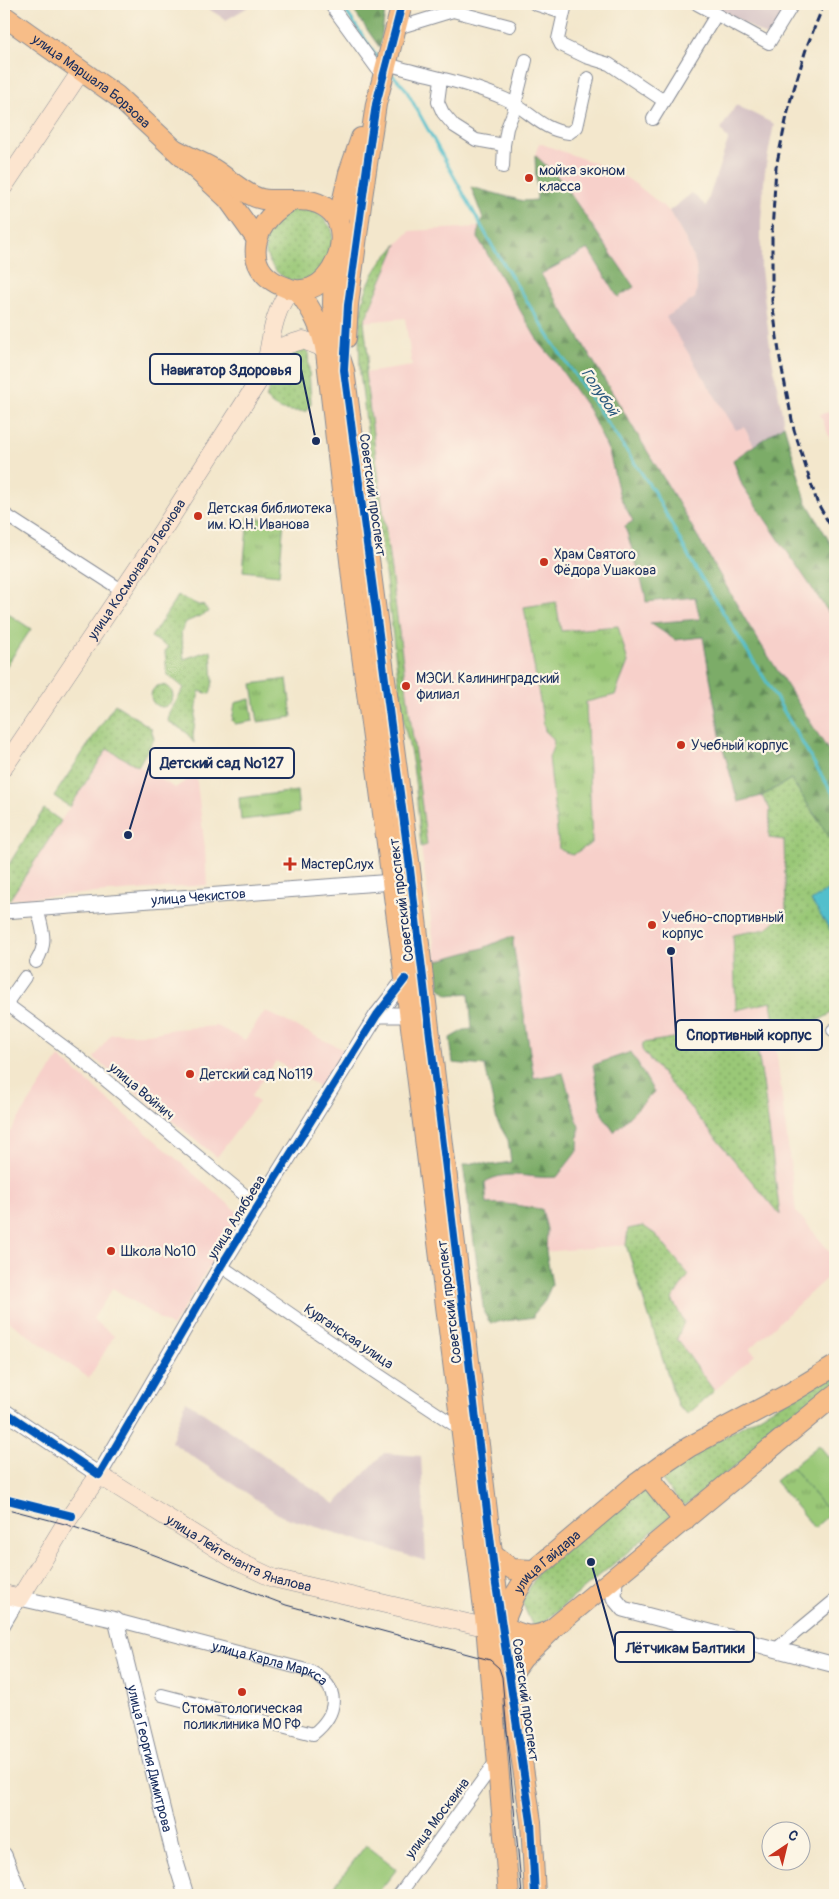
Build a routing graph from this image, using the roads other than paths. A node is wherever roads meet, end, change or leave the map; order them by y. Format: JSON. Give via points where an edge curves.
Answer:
{"nodes":[{"id":1,"x":330,"y":4,"type":"edge"},
{"id":2,"x":402,"y":4,"type":"edge"},
{"id":3,"x":535,"y":4,"type":"edge"},
{"id":4,"x":697,"y":4,"type":"edge"},
{"id":5,"x":793,"y":4,"type":"edge"},
{"id":6,"x":564,"y":9,"type":"edge"},
{"id":7,"x":716,"y":15,"type":"junction"},
{"id":8,"x":4,"y":16,"type":"edge"},
{"id":9,"x":401,"y":25,"type":"junction"},
{"id":10,"x":510,"y":26,"type":"dead end"},
{"id":11,"x":526,"y":60,"type":"dead end"},
{"id":12,"x":386,"y":68,"type":"junction"},
{"id":13,"x":81,"y":71,"type":"junction"},
{"id":14,"x":441,"y":78,"type":"junction"},
{"id":15,"x":588,"y":78,"type":"dead end"},
{"id":16,"x":664,"y":101,"type":"junction"},
{"id":17,"x":376,"y":104,"type":"junction"},
{"id":18,"x":515,"y":105,"type":"junction"},
{"id":19,"x":653,"y":119,"type":"dead end"},
{"id":20,"x":504,"y":145,"type":"junction"},
{"id":21,"x":176,"y":150,"type":"junction"},
{"id":22,"x":503,"y":167,"type":"dead end"},
{"id":23,"x":4,"y":186,"type":"edge"},
{"id":24,"x":294,"y":200,"type":"junction"},
{"id":25,"x":338,"y":221,"type":"junction"},
{"id":26,"x":256,"y":238,"type":"junction"},
{"id":27,"x":334,"y":266,"type":"junction"},
{"id":28,"x":294,"y":290,"type":"junction"},
{"id":29,"x":326,"y":352,"type":"junction"},
{"id":30,"x":344,"y":370,"type":"junction"},
{"id":31,"x":265,"y":371,"type":"junction"},
{"id":32,"x":4,"y":514,"type":"edge"},
{"id":33,"x":123,"y":591,"type":"junction"},
{"id":34,"x":4,"y":767,"type":"edge"},
{"id":35,"x":392,"y":882,"type":"junction"},
{"id":36,"x":37,"y":908,"type":"junction"},
{"id":37,"x":4,"y":911,"type":"edge"},
{"id":38,"x":36,"y":962,"type":"dead end"},
{"id":39,"x":25,"y":977,"type":"dead end"},
{"id":40,"x":405,"y":979,"type":"junction"},
{"id":41,"x":5,"y":1003,"type":"edge"},
{"id":42,"x":410,"y":1014,"type":"junction"},
{"id":43,"x":377,"y":1015,"type":"junction"},
{"id":44,"x":258,"y":1206,"type":"junction"},
{"id":45,"x":221,"y":1266,"type":"junction"},
{"id":46,"x":835,"y":1366,"type":"edge"},
{"id":47,"x":835,"y":1395,"type":"edge"},
{"id":48,"x":4,"y":1411,"type":"edge"},
{"id":49,"x":462,"y":1430,"type":"junction"},
{"id":50,"x":99,"y":1475,"type":"junction"},
{"id":51,"x":647,"y":1475,"type":"junction"},
{"id":52,"x":684,"y":1521,"type":"junction"},
{"id":53,"x":492,"y":1555,"type":"junction"},
{"id":54,"x":533,"y":1570,"type":"junction"},
{"id":55,"x":615,"y":1579,"type":"junction"},
{"id":56,"x":12,"y":1596,"type":"edge"},
{"id":57,"x":835,"y":1600,"type":"edge"},
{"id":58,"x":116,"y":1620,"type":"junction"},
{"id":59,"x":4,"y":1625,"type":"edge"},
{"id":60,"x":494,"y":1625,"type":"junction"},
{"id":61,"x":551,"y":1630,"type":"junction"},
{"id":62,"x":776,"y":1649,"type":"junction"},
{"id":63,"x":835,"y":1665,"type":"edge"},
{"id":64,"x":510,"y":1676,"type":"junction"},
{"id":65,"x":162,"y":1695,"type":"dead end"},
{"id":66,"x":498,"y":1758,"type":"junction"},
{"id":67,"x":4,"y":1856,"type":"edge"},
{"id":68,"x":20,"y":1895,"type":"edge"},
{"id":69,"x":186,"y":1895,"type":"edge"},
{"id":70,"x":399,"y":1895,"type":"edge"},
{"id":71,"x":509,"y":1895,"type":"edge"},
{"id":72,"x":535,"y":1895,"type":"edge"}],
"edges":[{"from":1,"to":12,"type":"street"},
{"from":2,"to":9,"type":"main road","name":"Советский проспект"},
{"from":3,"to":6,"type":"street"},
{"from":4,"to":7,"type":"street"},
{"from":5,"to":7,"type":"street","via":[[769,43]]},
{"from":6,"to":16,"type":"street","via":[[558,39],[561,45],[609,64]]},
{"from":7,"to":16,"type":"street"},
{"from":8,"to":13,"type":"main road","name":"улица Маршала Борзова"},
{"from":9,"to":10,"type":"street","via":[[453,11]]},
{"from":9,"to":12,"type":"main road","name":"Советский проспект"},
{"from":11,"to":18,"type":"street"},
{"from":12,"to":14,"type":"street"},
{"from":12,"to":17,"type":"main road","name":"Советский проспект"},
{"from":13,"to":21,"type":"main road","name":"улица Маршала Борзова","via":[[117,96]]},
{"from":13,"to":23,"type":"main road"},
{"from":14,"to":18,"type":"street","via":[[479,89]]},
{"from":14,"to":20,"type":"street","via":[[438,102],[454,126],[476,140]]},
{"from":15,"to":18,"type":"street","via":[[577,127],[569,133],[547,128]]},
{"from":16,"to":19,"type":"street"},
{"from":17,"to":25,"type":"main road","name":"Советский проспект","via":[[349,173]]},
{"from":17,"to":30,"type":"main road","name":"Советский проспект","via":[[348,305]]},
{"from":18,"to":20,"type":"street"},
{"from":20,"to":22,"type":"street"},
{"from":21,"to":24,"type":"main road","name":"улица Маршала Борзова","via":[[258,198]]},
{"from":21,"to":26,"type":"main road","name":"улица Маршала Борзова","via":[[228,199]]},
{"from":24,"to":25,"type":"main road","name":"улица Маршала Борзова","via":[[313,200],[329,210]]},
{"from":24,"to":26,"type":"main road","via":[[274,212]]},
{"from":25,"to":27,"type":"main road","via":[[341,235]]},
{"from":26,"to":28,"type":"main road","name":"улица Маршала Борзова","via":[[256,258],[264,272],[276,284]]},
{"from":27,"to":28,"type":"main road","via":[[312,288]]},
{"from":27,"to":30,"type":"main road","name":"Советский проспект","via":[[336,339]]},
{"from":28,"to":29,"type":"main road","name":"Советский проспект","via":[[318,322]]},
{"from":28,"to":31,"type":"main road","name":"улица Космонавта Леонова","via":[[281,301]]},
{"from":29,"to":31,"type":"main road","name":"улица Космонавта Леонова","via":[[303,340],[283,346]]},
{"from":29,"to":35,"type":"main road","name":"Советский проспект"},
{"from":30,"to":53,"type":"main road","name":"Советский проспект","via":[[409,861]]},
{"from":31,"to":33,"type":"main road","name":"улица Космонавта Леонова"},
{"from":32,"to":33,"type":"street"},
{"from":33,"to":34,"type":"main road","name":"улица Космонавта Леонова"},
{"from":35,"to":36,"type":"street","name":"улица Чекистов"},
{"from":35,"to":40,"type":"main road","name":"Советский проспект"},
{"from":36,"to":37,"type":"street","name":"улица Чекистов"},
{"from":36,"to":38,"type":"street","via":[[45,941]]},
{"from":39,"to":41,"type":"street"},
{"from":40,"to":42,"type":"main road","name":"Советский проспект"},
{"from":40,"to":43,"type":"street","name":"улица Алябьева"},
{"from":41,"to":44,"type":"street","name":"улица Войнич","via":[[74,1054]]},
{"from":42,"to":43,"type":"street"},
{"from":42,"to":49,"type":"main road","name":"Советский проспект"},
{"from":43,"to":44,"type":"street","name":"улица Алябьева"},
{"from":44,"to":45,"type":"street","name":"улица Алябьева"},
{"from":45,"to":49,"type":"street","name":"Курганская улица"},
{"from":45,"to":50,"type":"street","name":"улица Алябьева"},
{"from":46,"to":51,"type":"main road","name":"улица Гайдара","via":[[689,1446]]},
{"from":47,"to":52,"type":"main road"},
{"from":48,"to":50,"type":"street","name":"улица Лейтенанта Яналова"},
{"from":49,"to":60,"type":"main road","name":"Советский проспект"},
{"from":50,"to":56,"type":"main road","name":"улица Алябьева"},
{"from":50,"to":60,"type":"main road","name":"улица Лейтенанта Яналова","via":[[237,1561],[273,1578],[466,1623]]},
{"from":51,"to":52,"type":"main road"},
{"from":51,"to":54,"type":"main road","name":"улица Гайдара"},
{"from":52,"to":55,"type":"main road"},
{"from":53,"to":54,"type":"main road","via":[[512,1569]]},
{"from":53,"to":60,"type":"main road","name":"Советский проспект"},
{"from":54,"to":60,"type":"main road","name":"улица Гайдара"},
{"from":55,"to":61,"type":"main road"},
{"from":55,"to":62,"type":"street","via":[[614,1598],[623,1609]]},
{"from":56,"to":58,"type":"street","name":"улица Карла Маркса"},
{"from":56,"to":59,"type":"street","name":"улица Алябьева"},
{"from":57,"to":62,"type":"street"},
{"from":58,"to":65,"type":"street","name":"улица Карла Маркса","via":[[310,1671],[322,1678],[334,1698],[322,1727],[313,1734]]},
{"from":58,"to":69,"type":"street","name":"улица Георгия Димитрова"},
{"from":60,"to":61,"type":"main road","via":[[533,1636]]},
{"from":60,"to":64,"type":"main road","name":"Советский проспект"},
{"from":60,"to":66,"type":"main road","name":"Советский проспект"},
{"from":61,"to":64,"type":"main road"},
{"from":62,"to":63,"type":"street"},
{"from":64,"to":72,"type":"main road","name":"Советский проспект","via":[[531,1822]]},
{"from":66,"to":70,"type":"street","name":"улица Москвина"},
{"from":66,"to":71,"type":"main road","name":"Советский проспект"},
{"from":67,"to":68,"type":"street"}]}
